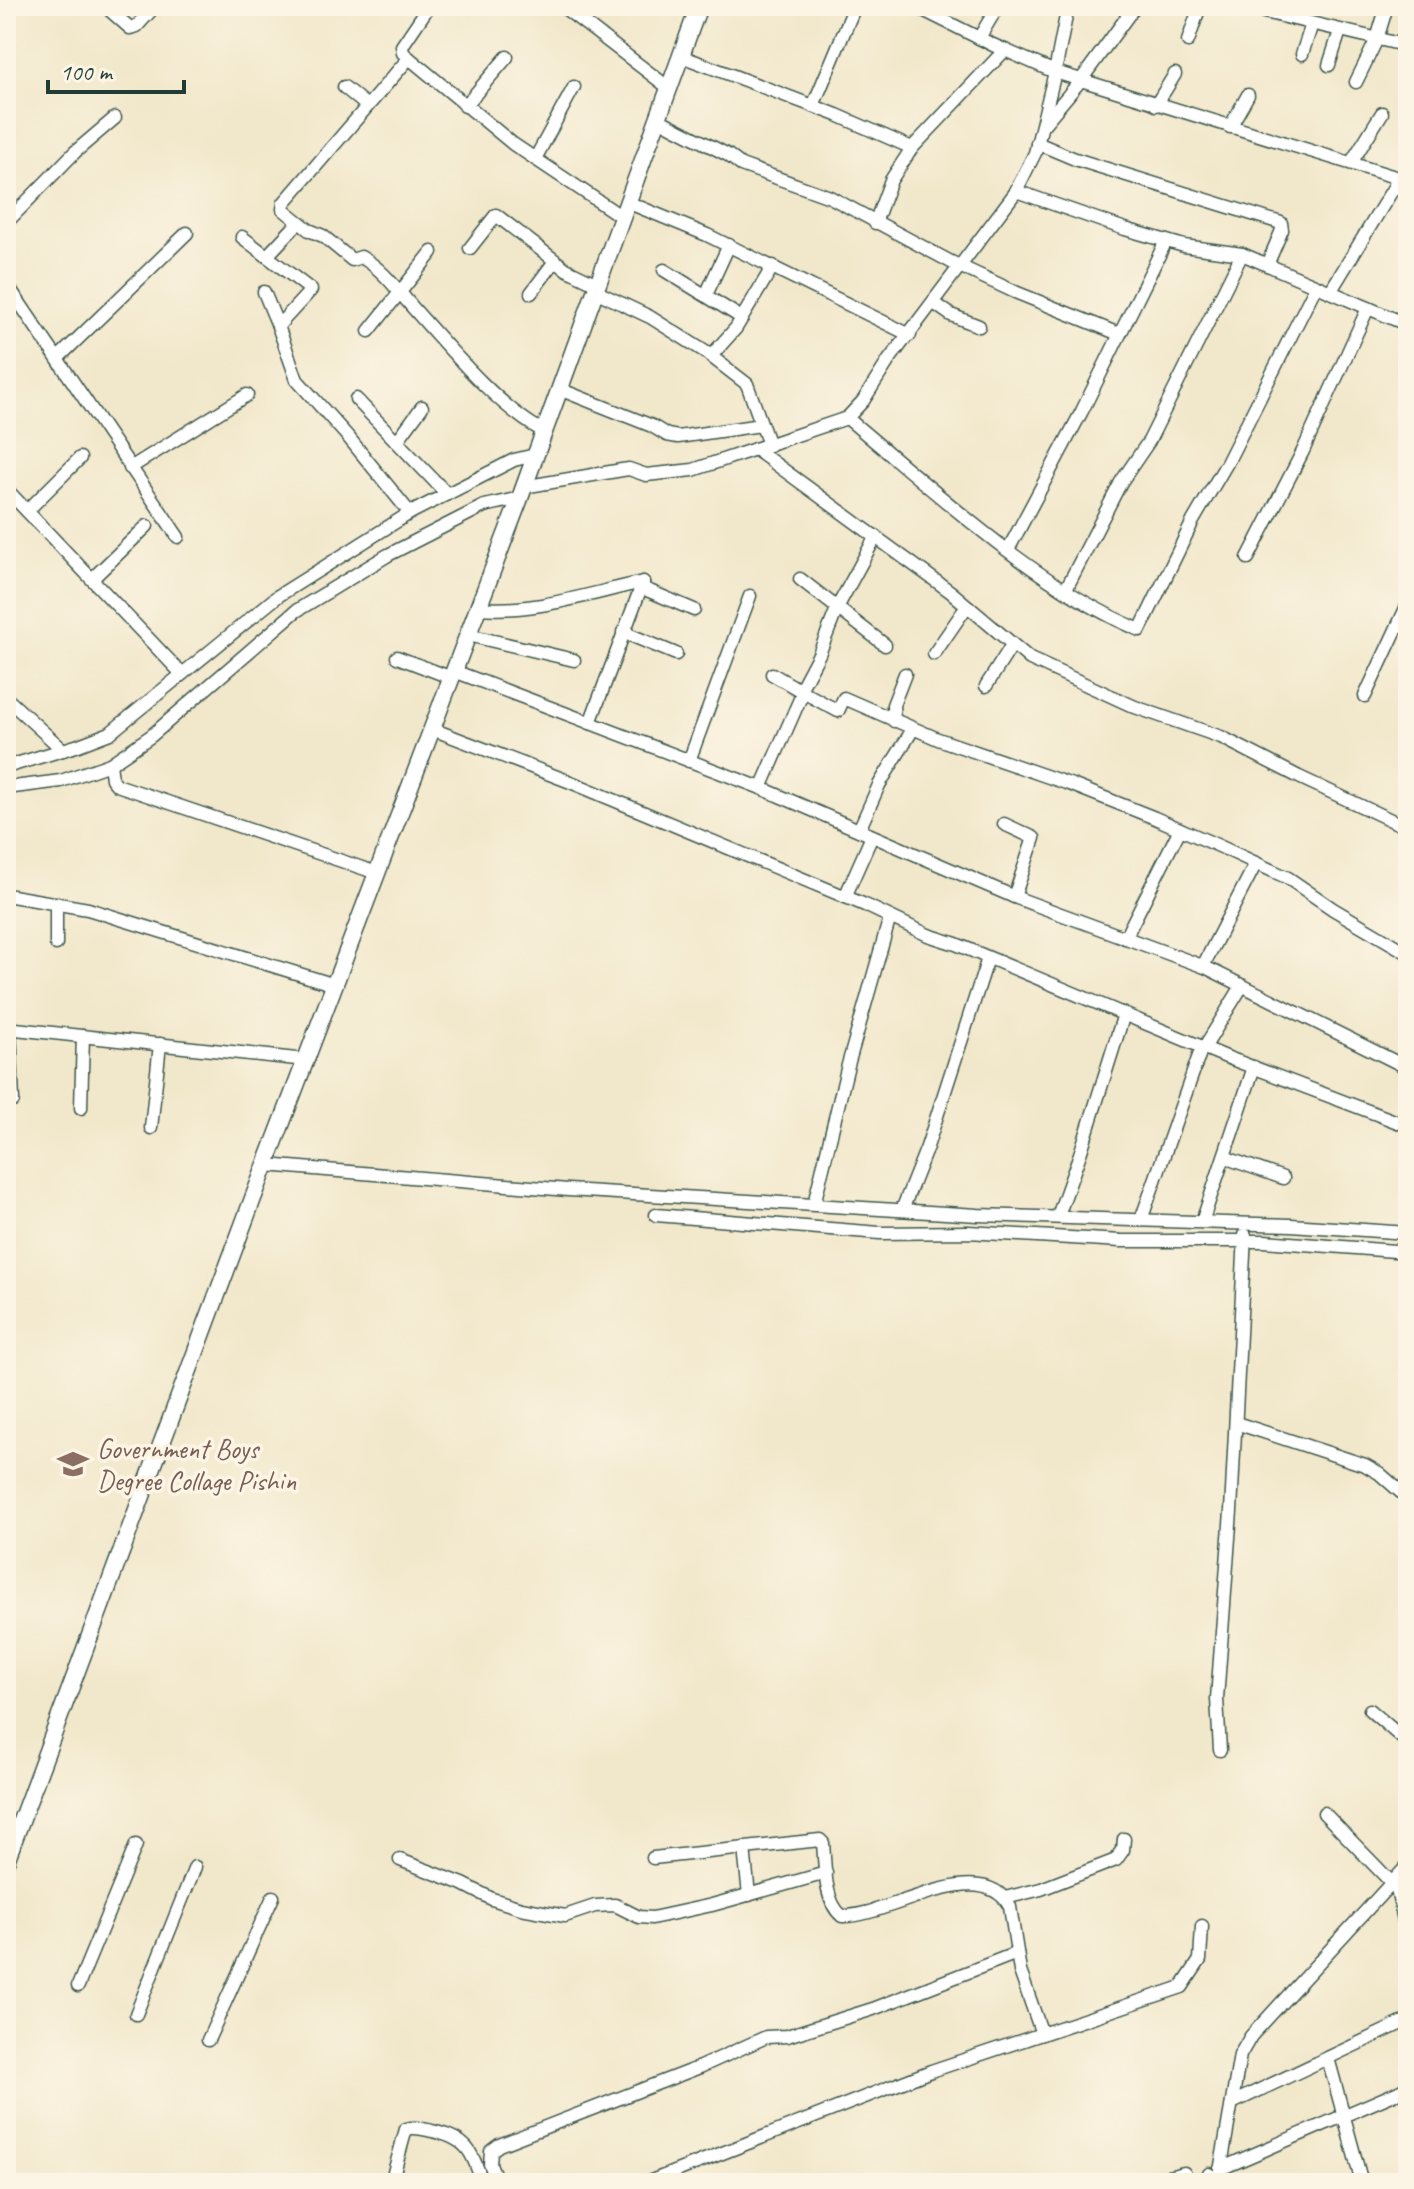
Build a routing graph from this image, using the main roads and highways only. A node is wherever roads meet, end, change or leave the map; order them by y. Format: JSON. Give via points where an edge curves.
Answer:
{"nodes":[{"id":1,"x":699,"y":6,"type":"edge"},
{"id":2,"x":6,"y":1861,"type":"edge"}],
"edges":[{"from":1,"to":2,"type":"main road","via":[[522,492]]}]}
